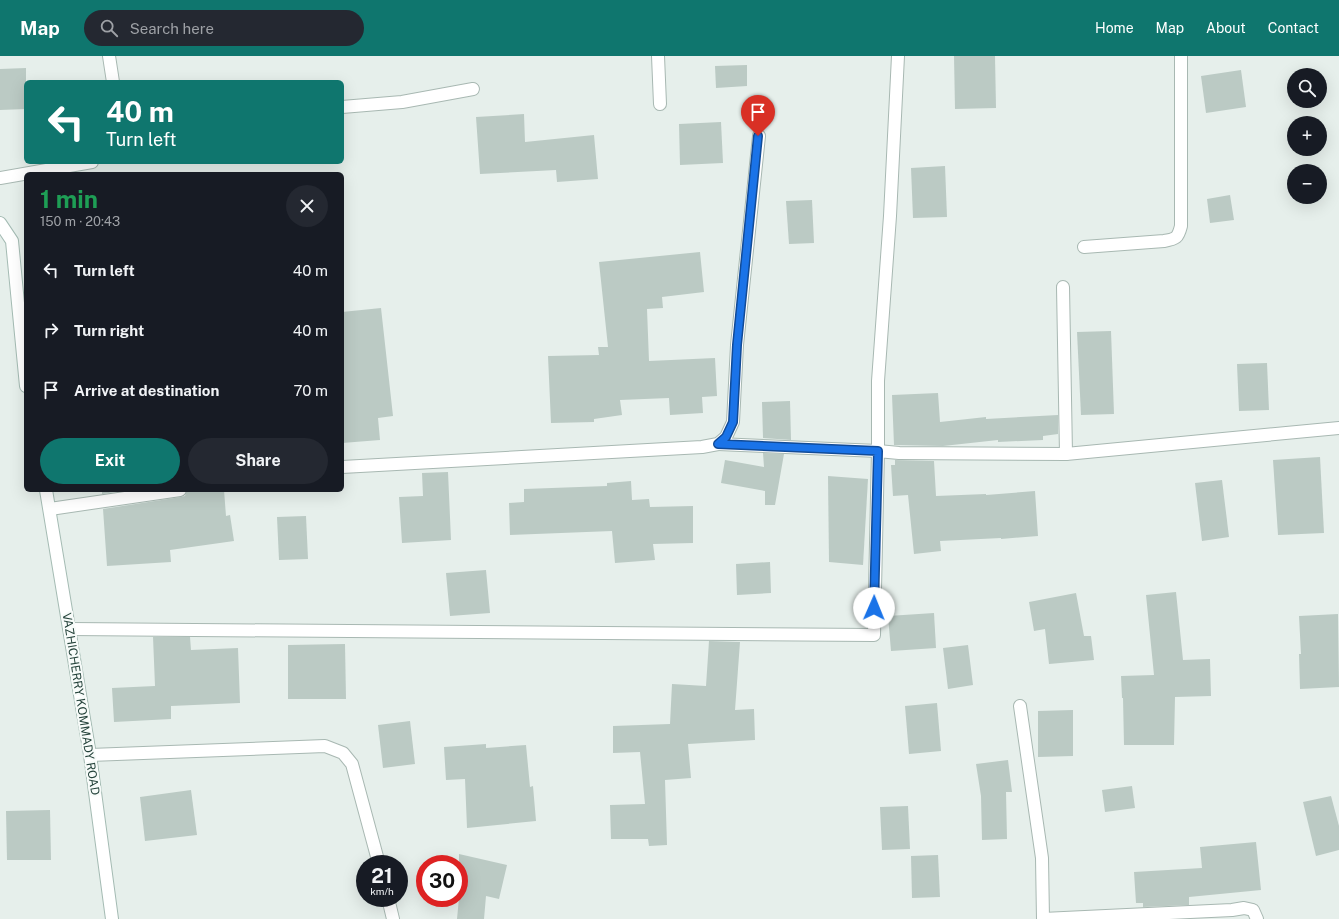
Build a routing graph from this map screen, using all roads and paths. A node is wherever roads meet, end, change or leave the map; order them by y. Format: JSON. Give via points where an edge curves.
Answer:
{"nodes":[{"id":1,"x":109,"y":56,"type":"edge"},
{"id":2,"x":658,"y":56,"type":"edge"},
{"id":3,"x":898,"y":56,"type":"edge"},
{"id":4,"x":1181,"y":56,"type":"edge"},
{"id":5,"x":113,"y":80,"type":"edge"},
{"id":6,"x":473,"y":89,"type":"dead end"},
{"id":7,"x":660,"y":104,"type":"dead end"},
{"id":8,"x":344,"y":107,"type":"edge"},
{"id":9,"x":758,"y":136,"type":"dead end"},
{"id":10,"x":80,"y":164,"type":"edge"},
{"id":11,"x":34,"y":172,"type":"edge"},
{"id":12,"x":24,"y":174,"type":"edge"},
{"id":13,"x":0,"y":178,"type":"edge"},
{"id":14,"x":0,"y":223,"type":"edge"},
{"id":15,"x":1084,"y":247,"type":"dead end"},
{"id":16,"x":1063,"y":287,"type":"dead end"},
{"id":17,"x":24,"y":365,"type":"edge"},
{"id":18,"x":1339,"y":428,"type":"edge"},
{"id":19,"x":718,"y":444,"type":"junction"},
{"id":20,"x":878,"y":451,"type":"junction"},
{"id":21,"x":1066,"y":454,"type":"junction"},
{"id":22,"x":344,"y":467,"type":"edge"},
{"id":23,"x":46,"y":492,"type":"edge"},
{"id":24,"x":166,"y":492,"type":"edge"},
{"id":25,"x":50,"y":509,"type":"junction"},
{"id":26,"x":70,"y":629,"type":"junction"},
{"id":27,"x":1020,"y":706,"type":"dead end"},
{"id":28,"x":90,"y":755,"type":"junction"},
{"id":29,"x":377,"y":855,"type":"edge"},
{"id":30,"x":390,"y":907,"type":"edge"},
{"id":31,"x":112,"y":919,"type":"edge"},
{"id":32,"x":393,"y":919,"type":"edge"},
{"id":33,"x":1043,"y":919,"type":"edge"},
{"id":34,"x":1257,"y":919,"type":"edge"}],
"edges":[{"from":1,"to":5,"type":"street"},
{"from":2,"to":7,"type":"street"},
{"from":3,"to":20,"type":"street","via":[[878,380]]},
{"from":4,"to":15,"type":"street","via":[[1179,233],[1174,239],[1164,241]]},
{"from":6,"to":8,"type":"street","via":[[402,102]]},
{"from":9,"to":19,"type":"street","via":[[737,345],[733,422],[726,437]]},
{"from":10,"to":11,"type":"street"},
{"from":12,"to":13,"type":"street"},
{"from":14,"to":17,"type":"street","via":[[12,241]]},
{"from":16,"to":21,"type":"street"},
{"from":18,"to":21,"type":"street"},
{"from":19,"to":20,"type":"street"},
{"from":19,"to":22,"type":"street","via":[[694,448]]},
{"from":20,"to":21,"type":"street"},
{"from":20,"to":26,"type":"street","via":[[874,635]]},
{"from":23,"to":25,"type":"street","name":"VAZHICHERRY KOMMADY ROAD"},
{"from":24,"to":25,"type":"street"},
{"from":25,"to":26,"type":"street","name":"VAZHICHERRY KOMMADY ROAD"},
{"from":26,"to":28,"type":"street","name":"VAZHICHERRY KOMMADY ROAD"},
{"from":27,"to":33,"type":"street","via":[[1042,858]]},
{"from":28,"to":29,"type":"street","via":[[325,746],[343,754],[352,764]]},
{"from":28,"to":31,"type":"street","name":"VAZHICHERRY KOMMADY ROAD"},
{"from":30,"to":32,"type":"street"},
{"from":33,"to":34,"type":"street","via":[[1244,908],[1253,910]]}]}
